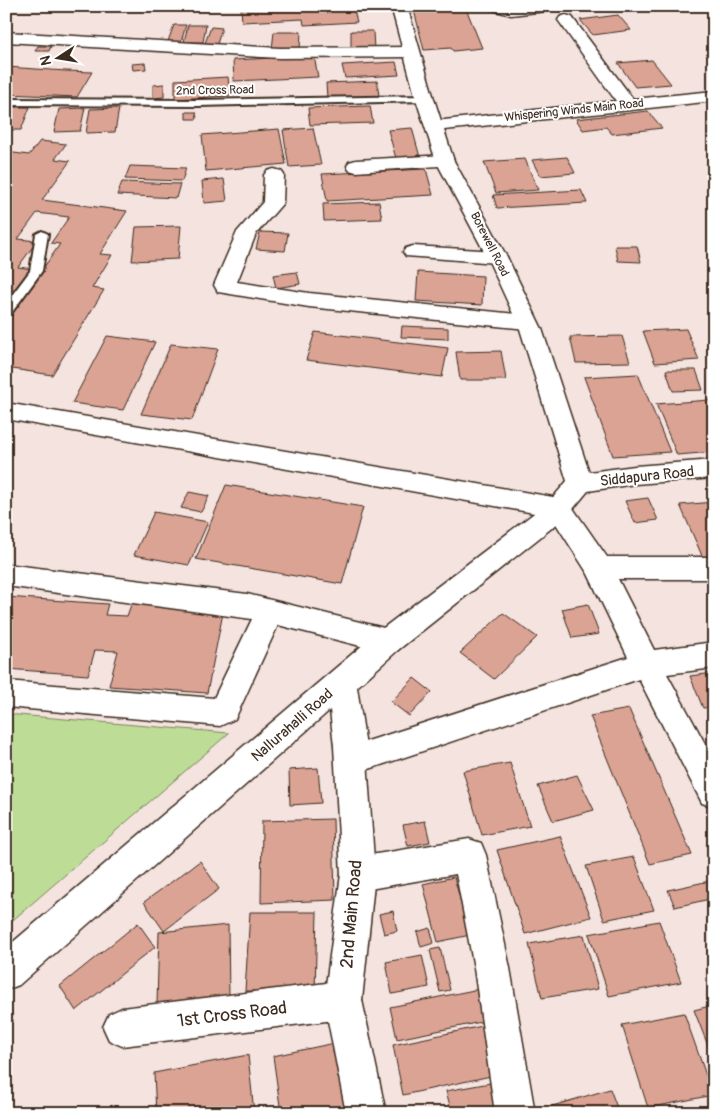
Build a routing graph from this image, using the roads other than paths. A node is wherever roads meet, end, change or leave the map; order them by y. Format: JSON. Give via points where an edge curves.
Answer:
{"nodes":[{"id":1,"x":399,"y":6,"type":"edge"},
{"id":2,"x":494,"y":6,"type":"edge"},
{"id":3,"x":546,"y":6,"type":"edge"},
{"id":4,"x":566,"y":20,"type":"dead end"},
{"id":5,"x":6,"y":37,"type":"edge"},
{"id":6,"x":412,"y":52,"type":"junction"},
{"id":7,"x":714,"y":96,"type":"edge"},
{"id":8,"x":425,"y":98,"type":"junction"},
{"id":9,"x":6,"y":102,"type":"edge"},
{"id":10,"x":627,"y":104,"type":"junction"},
{"id":11,"x":435,"y":126,"type":"junction"},
{"id":12,"x":446,"y":161,"type":"junction"},
{"id":13,"x":356,"y":166,"type":"dead end"},
{"id":14,"x":274,"y":175,"type":"dead end"},
{"id":15,"x":42,"y":234,"type":"dead end"},
{"id":16,"x":413,"y":252,"type":"dead end"},
{"id":17,"x":497,"y":257,"type":"junction"},
{"id":18,"x":6,"y":312,"type":"edge"},
{"id":19,"x":527,"y":322,"type":"junction"},
{"id":20,"x":6,"y":411,"type":"edge"},
{"id":21,"x":714,"y":469,"type":"edge"},
{"id":22,"x":580,"y":483,"type":"junction"},
{"id":23,"x":559,"y":508,"type":"junction"},
{"id":24,"x":599,"y":568,"type":"junction"},
{"id":25,"x":714,"y":568,"type":"edge"},
{"id":26,"x":6,"y":575,"type":"edge"},
{"id":27,"x":270,"y":611,"type":"junction"},
{"id":28,"x":388,"y":641,"type":"junction"},
{"id":29,"x":714,"y":654,"type":"edge"},
{"id":30,"x":646,"y":664,"type":"junction"},
{"id":31,"x":341,"y":683,"type":"junction"},
{"id":32,"x":6,"y":694,"type":"edge"},
{"id":33,"x":352,"y":760,"type":"junction"},
{"id":34,"x":714,"y":792,"type":"edge"},
{"id":35,"x":358,"y":874,"type":"junction"},
{"id":36,"x":6,"y":972,"type":"edge"},
{"id":37,"x":343,"y":1000,"type":"junction"},
{"id":38,"x":122,"y":1028,"type":"dead end"},
{"id":39,"x":366,"y":1113,"type":"edge"},
{"id":40,"x":515,"y":1113,"type":"edge"}],
"edges":[{"from":1,"to":6,"type":"street","name":"Borewell Road"},
{"from":2,"to":3,"type":"street","via":[[511,10]]},
{"from":4,"to":10,"type":"street"},
{"from":5,"to":6,"type":"street","via":[[272,52]]},
{"from":6,"to":8,"type":"street","name":"Borewell Road"},
{"from":7,"to":10,"type":"street","name":"Whispering Winds Main Road"},
{"from":8,"to":9,"type":"lane","name":"2nd Cross Road","via":[[198,103]]},
{"from":8,"to":11,"type":"street","name":"Borewell Road"},
{"from":10,"to":11,"type":"street","name":"Whispering Winds Main Road"},
{"from":11,"to":12,"type":"street","name":"Borewell Road"},
{"from":12,"to":13,"type":"street"},
{"from":12,"to":17,"type":"street","name":"Borewell Road"},
{"from":14,"to":19,"type":"street","via":[[274,203],[247,232],[226,287],[309,300]]},
{"from":15,"to":18,"type":"lane","via":[[36,271]]},
{"from":16,"to":17,"type":"street"},
{"from":17,"to":19,"type":"street","name":"Borewell Road"},
{"from":19,"to":22,"type":"street","name":"Borewell Road"},
{"from":20,"to":23,"type":"street"},
{"from":21,"to":22,"type":"street","name":"Siddapura Road"},
{"from":22,"to":23,"type":"street","name":"Nallurahalli Road"},
{"from":23,"to":24,"type":"street"},
{"from":23,"to":28,"type":"street","name":"Nallurahalli Road"},
{"from":24,"to":25,"type":"street"},
{"from":24,"to":30,"type":"street"},
{"from":26,"to":27,"type":"street"},
{"from":27,"to":28,"type":"street"},
{"from":27,"to":32,"type":"street","via":[[224,710],[220,712]]},
{"from":28,"to":31,"type":"street","name":"Nallurahalli Road"},
{"from":29,"to":30,"type":"street"},
{"from":30,"to":33,"type":"street"},
{"from":30,"to":34,"type":"street"},
{"from":31,"to":33,"type":"street","name":"2nd Main Road"},
{"from":31,"to":36,"type":"street","name":"Nallurahalli Road"},
{"from":33,"to":35,"type":"street","name":"2nd Main Road"},
{"from":35,"to":37,"type":"street","name":"2nd Main Road"},
{"from":35,"to":40,"type":"street","via":[[469,855],[492,968]]},
{"from":37,"to":38,"type":"street","name":"1st Cross Road"},
{"from":37,"to":39,"type":"street","name":"2nd Main Road"}]}
